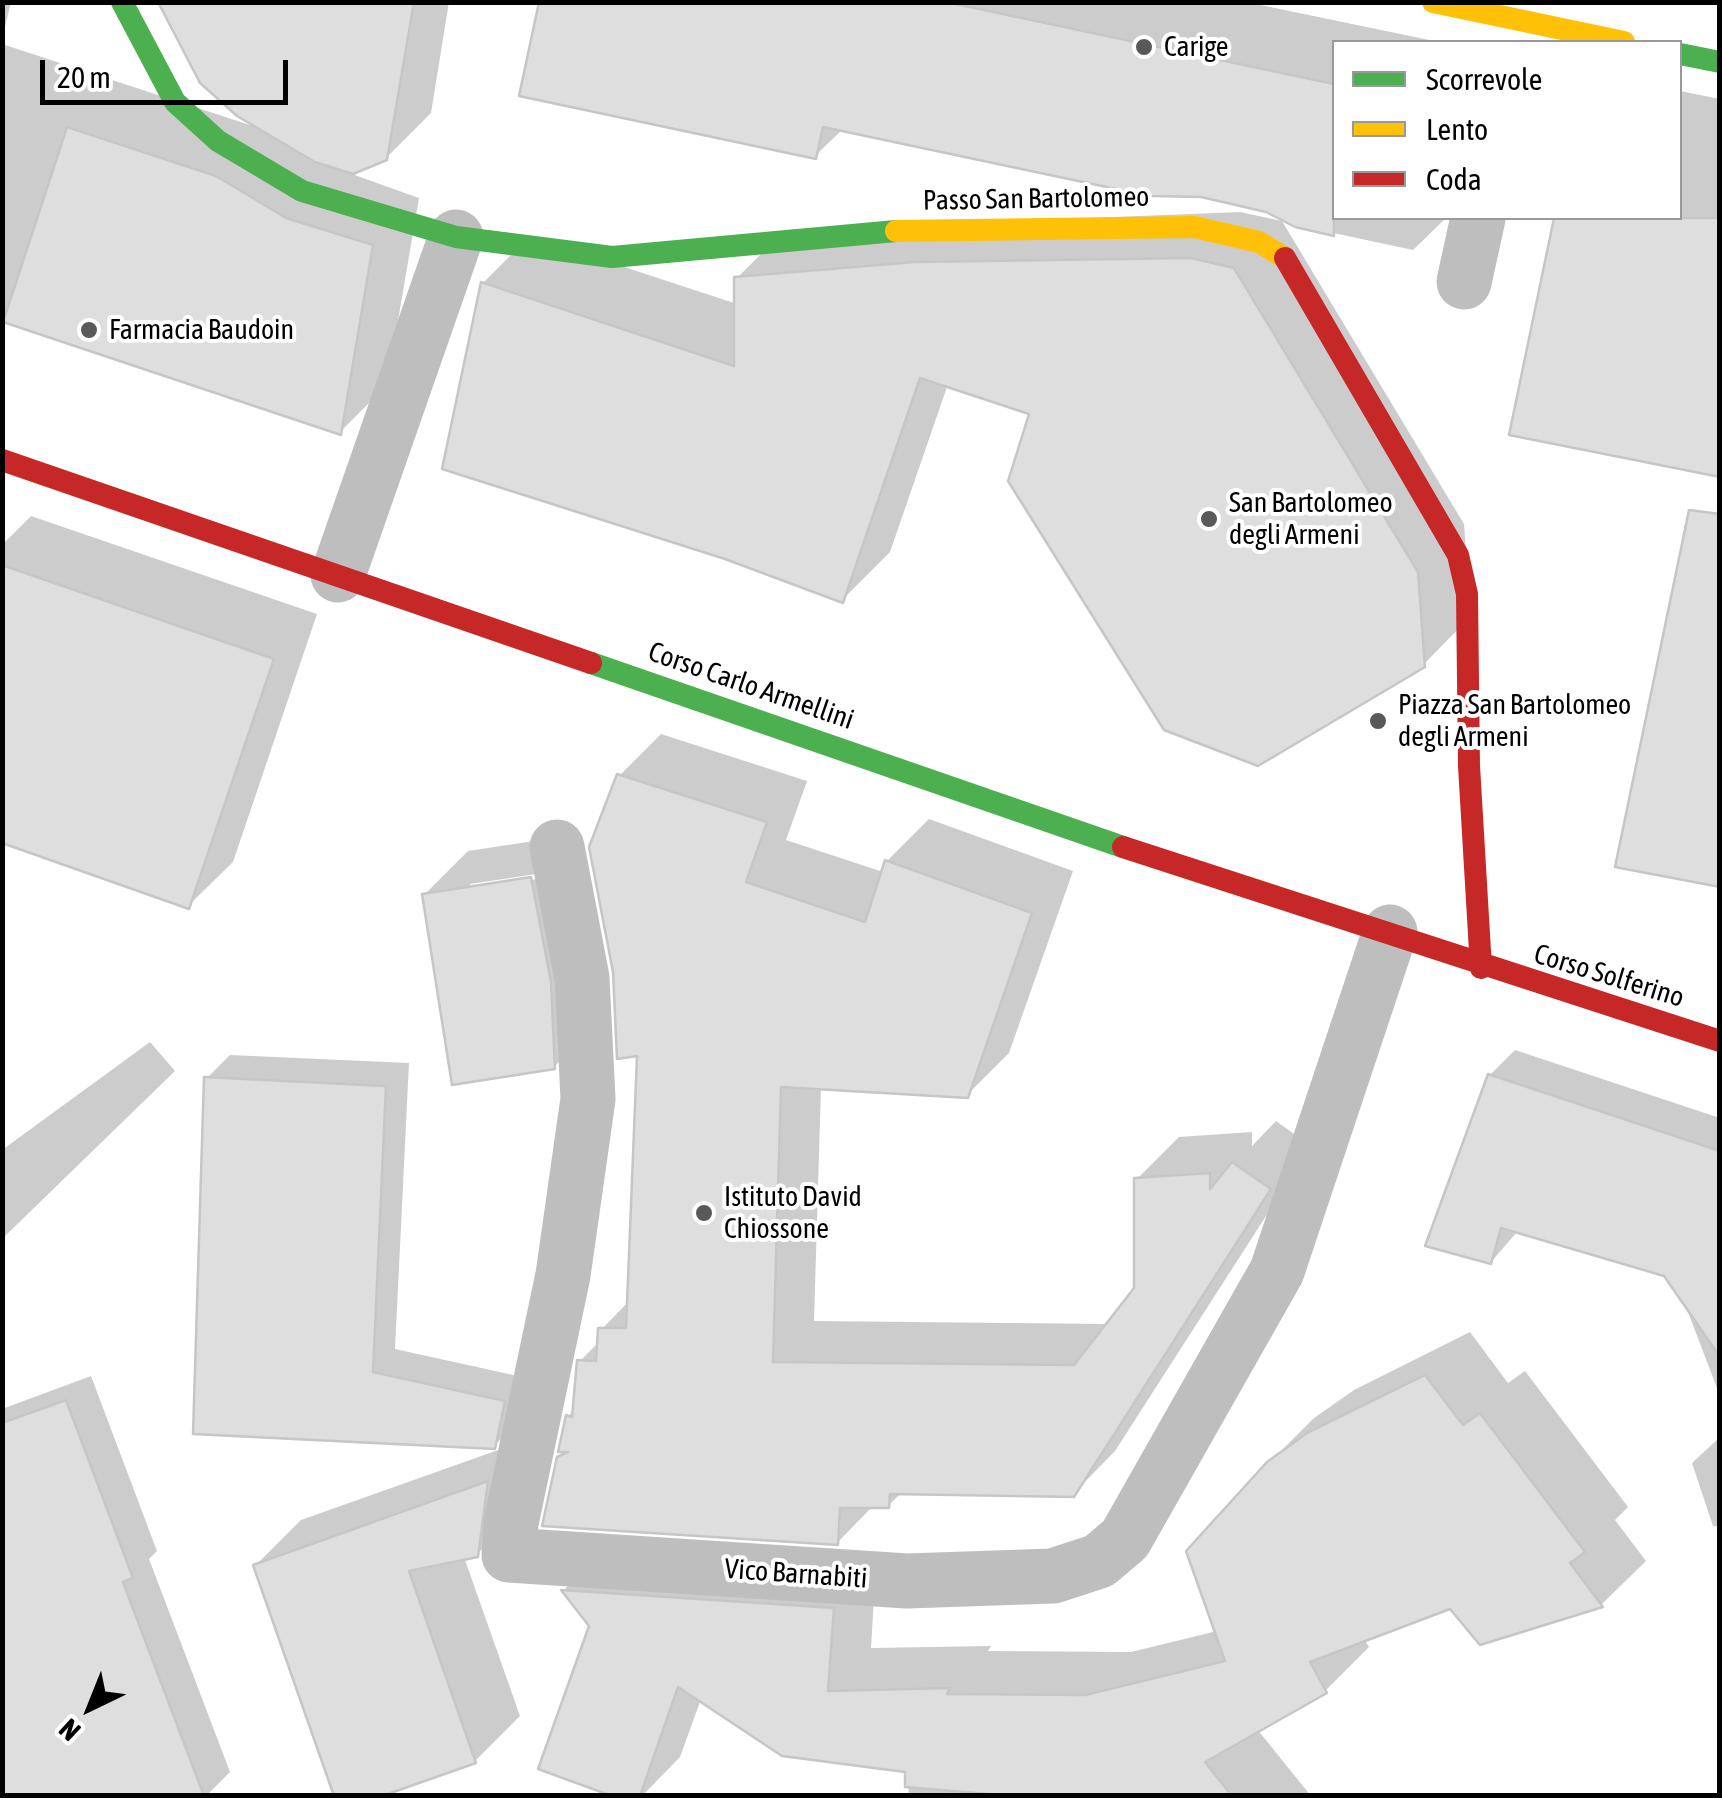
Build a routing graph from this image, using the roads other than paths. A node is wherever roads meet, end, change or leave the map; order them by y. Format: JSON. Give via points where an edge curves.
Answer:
{"nodes":[{"id":1,"x":122,"y":2,"type":"edge"},
{"id":2,"x":1433,"y":2,"type":"edge"},
{"id":3,"x":1519,"y":22,"type":"edge"},
{"id":4,"x":1614,"y":40,"type":"edge"},
{"id":5,"x":1682,"y":54,"type":"edge"},
{"id":6,"x":1720,"y":62,"type":"edge"},
{"id":7,"x":1478,"y":220,"type":"edge"},
{"id":8,"x":456,"y":237,"type":"junction"},
{"id":9,"x":1464,"y":282,"type":"dead end"},
{"id":10,"x":2,"y":460,"type":"edge"},
{"id":11,"x":338,"y":575,"type":"junction"},
{"id":12,"x":558,"y":847,"type":"dead end"},
{"id":13,"x":1390,"y":932,"type":"junction"},
{"id":14,"x":1481,"y":968,"type":"junction"},
{"id":15,"x":1720,"y":1041,"type":"edge"}],
"edges":[{"from":1,"to":8,"type":"street","name":"Passo San Bartolomeo","via":[[175,102],[218,141],[302,191]]},
{"from":2,"to":3,"type":"street"},
{"from":3,"to":4,"type":"street"},
{"from":5,"to":6,"type":"street"},
{"from":7,"to":9,"type":"street"},
{"from":8,"to":11,"type":"street"},
{"from":8,"to":14,"type":"street","name":"Passo San Bartolomeo","via":[[612,257],[893,230],[1194,227],[1259,242],[1287,259],[1458,555],[1467,594]]},
{"from":10,"to":11,"type":"street","name":"Corso Carlo Armellini"},
{"from":11,"to":13,"type":"street","name":"Corso Carlo Armellini","via":[[1236,886]]},
{"from":12,"to":13,"type":"street","name":"Vico Barnabiti","via":[[582,978],[588,1100],[563,1275],[509,1555],[908,1581],[1053,1576],[1099,1562],[1125,1539],[1278,1271]]},
{"from":13,"to":14,"type":"street","name":"Corso Carlo Armellini"},
{"from":14,"to":15,"type":"street","name":"Corso Solferino"}]}
